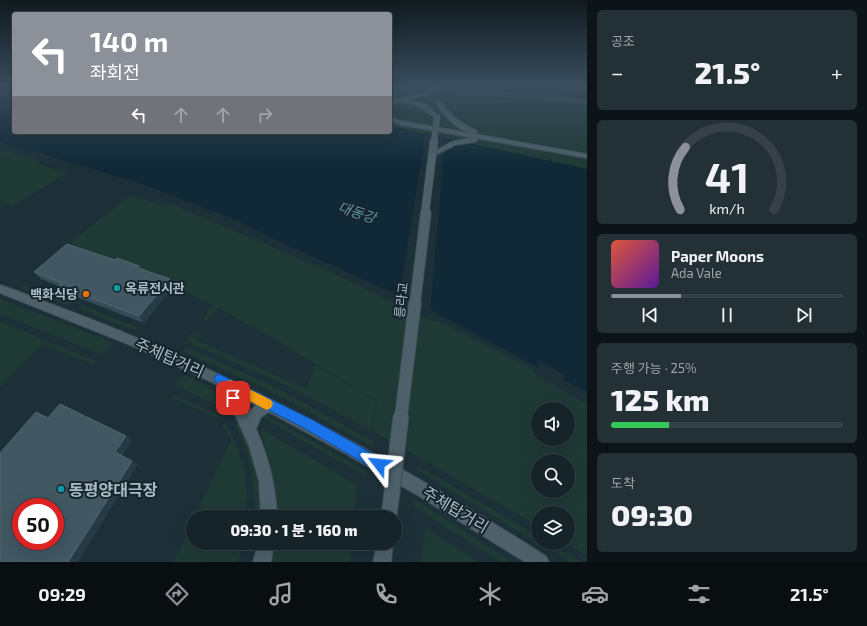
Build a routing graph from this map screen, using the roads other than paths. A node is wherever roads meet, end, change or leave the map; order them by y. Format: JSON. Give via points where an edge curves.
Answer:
{"nodes":[{"id":1,"x":431,"y":112,"type":"edge"},
{"id":2,"x":438,"y":112,"type":"edge"},
{"id":3,"x":445,"y":112,"type":"edge"},
{"id":4,"x":437,"y":117,"type":"junction"},
{"id":5,"x":392,"y":120,"type":"edge"},
{"id":6,"x":433,"y":154,"type":"junction"},
{"id":7,"x":575,"y":154,"type":"junction"},
{"id":8,"x":587,"y":156,"type":"edge"},
{"id":9,"x":0,"y":289,"type":"edge"},
{"id":10,"x":219,"y":379,"type":"junction"},
{"id":11,"x":270,"y":405,"type":"junction"},
{"id":12,"x":250,"y":428,"type":"junction"},
{"id":13,"x":268,"y":510,"type":"edge"},
{"id":14,"x":389,"y":510,"type":"edge"},
{"id":15,"x":265,"y":550,"type":"edge"},
{"id":16,"x":384,"y":550,"type":"edge"},
{"id":17,"x":262,"y":562,"type":"edge"},
{"id":18,"x":382,"y":562,"type":"edge"},
{"id":19,"x":540,"y":562,"type":"edge"}],
"edges":[{"from":1,"to":4,"type":"main road"},
{"from":2,"to":4,"type":"main road","name":"릉라교"},
{"from":3,"to":7,"type":"main road","via":[[457,124],[475,132]]},
{"from":4,"to":6,"type":"main road","name":"릉라교","bridge":true},
{"from":5,"to":8,"type":"main road"},
{"from":6,"to":7,"type":"main road","via":[[450,144],[470,140]]},
{"from":6,"to":14,"type":"main road","name":"릉라교","bridge":true},
{"from":7,"to":8,"type":"main road"},
{"from":9,"to":10,"type":"main road","name":"주체탑거리","via":[[127,338]]},
{"from":10,"to":11,"type":"main road","name":"주체탑거리"},
{"from":10,"to":12,"type":"main road"},
{"from":11,"to":12,"type":"main road","via":[[258,409],[252,416]]},
{"from":11,"to":19,"type":"main road","name":"주체탑거리","via":[[418,486]]},
{"from":12,"to":13,"type":"main road","via":[[267,485]]},
{"from":15,"to":17,"type":"main road"},
{"from":16,"to":18,"type":"main road"}]}
